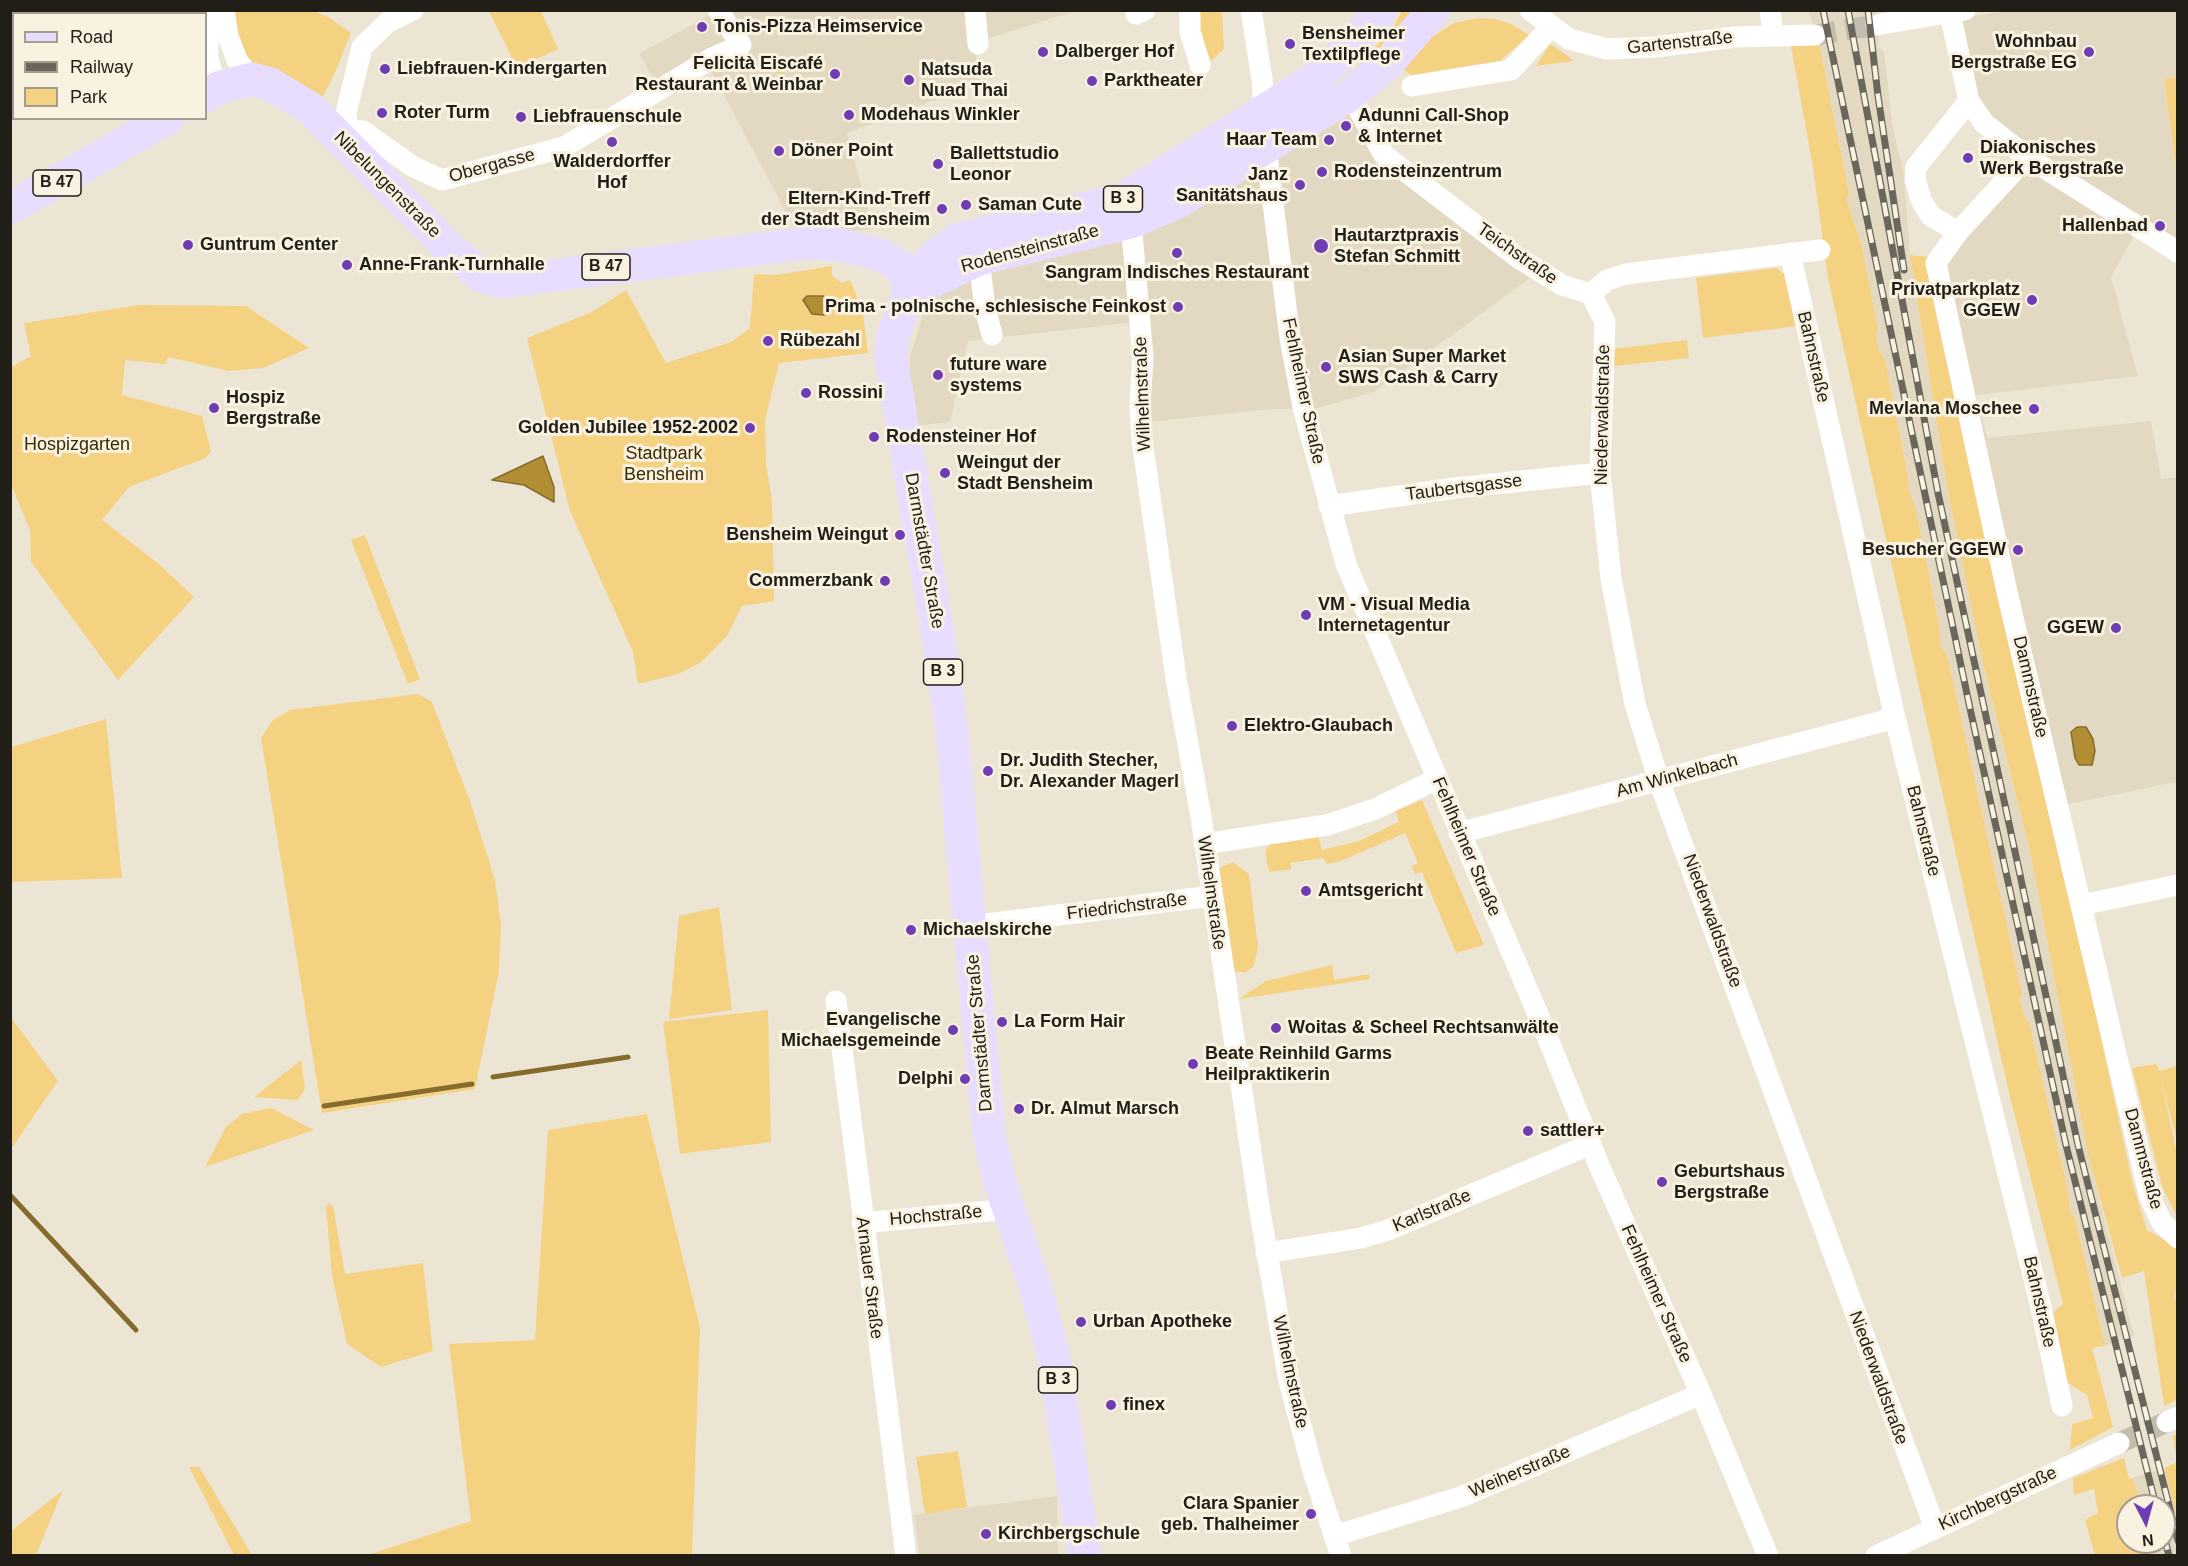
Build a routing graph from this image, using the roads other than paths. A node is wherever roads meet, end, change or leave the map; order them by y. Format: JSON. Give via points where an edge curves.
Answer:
{"nodes":[{"id":1,"x":213,"y":10,"type":"edge"},
{"id":2,"x":225,"y":10,"type":"edge"},
{"id":3,"x":412,"y":10,"type":"edge"},
{"id":4,"x":718,"y":10,"type":"edge"},
{"id":5,"x":975,"y":10,"type":"edge"},
{"id":6,"x":1190,"y":10,"type":"edge"},
{"id":7,"x":1251,"y":10,"type":"edge"},
{"id":8,"x":1381,"y":10,"type":"edge"},
{"id":9,"x":1434,"y":10,"type":"edge"},
{"id":10,"x":1530,"y":10,"type":"edge"},
{"id":11,"x":1770,"y":10,"type":"edge"},
{"id":12,"x":1957,"y":12,"type":"edge"},
{"id":13,"x":1876,"y":25,"type":"tunnel mouth"},
{"id":14,"x":1551,"y":27,"type":"junction"},
{"id":15,"x":1773,"y":35,"type":"junction"},
{"id":16,"x":1815,"y":35,"type":"tunnel mouth"},
{"id":17,"x":978,"y":44,"type":"dead end"},
{"id":18,"x":1200,"y":65,"type":"dead end"},
{"id":19,"x":252,"y":79,"type":"junction"},
{"id":20,"x":1412,"y":86,"type":"dead end"},
{"id":21,"x":212,"y":92,"type":"edge"},
{"id":22,"x":1969,"y":101,"type":"junction"},
{"id":23,"x":1266,"y":110,"type":"junction"},
{"id":24,"x":1360,"y":112,"type":"dead end"},
{"id":25,"x":164,"y":120,"type":"edge"},
{"id":26,"x":344,"y":134,"type":"junction"},
{"id":27,"x":1266,"y":148,"type":"junction"},
{"id":28,"x":2027,"y":157,"type":"junction"},
{"id":29,"x":10,"y":208,"type":"edge"},
{"id":30,"x":1131,"y":222,"type":"junction"},
{"id":31,"x":1958,"y":232,"type":"junction"},
{"id":32,"x":969,"y":249,"type":"junction"},
{"id":33,"x":858,"y":250,"type":"junction"},
{"id":34,"x":1820,"y":250,"type":"dead end"},
{"id":35,"x":2178,"y":252,"type":"edge"},
{"id":36,"x":1790,"y":253,"type":"junction"},
{"id":37,"x":910,"y":292,"type":"junction"},
{"id":38,"x":1591,"y":294,"type":"junction"},
{"id":39,"x":992,"y":334,"type":"dead end"},
{"id":40,"x":1600,"y":473,"type":"junction"},
{"id":41,"x":1329,"y":506,"type":"junction"},
{"id":42,"x":1895,"y":718,"type":"junction"},
{"id":43,"x":1437,"y":779,"type":"junction"},
{"id":44,"x":1659,"y":781,"type":"junction"},
{"id":45,"x":1459,"y":833,"type":"junction"},
{"id":46,"x":1204,"y":844,"type":"junction"},
{"id":47,"x":2178,"y":885,"type":"edge"},
{"id":48,"x":1212,"y":896,"type":"junction"},
{"id":49,"x":2081,"y":905,"type":"junction"},
{"id":50,"x":971,"y":926,"type":"junction"},
{"id":51,"x":836,"y":1001,"type":"dead end"},
{"id":52,"x":1591,"y":1144,"type":"junction"},
{"id":53,"x":1010,"y":1209,"type":"junction"},
{"id":54,"x":862,"y":1223,"type":"junction"},
{"id":55,"x":2178,"y":1238,"type":"edge"},
{"id":56,"x":1266,"y":1253,"type":"junction"},
{"id":57,"x":1701,"y":1394,"type":"junction"},
{"id":58,"x":2062,"y":1406,"type":"dead end"},
{"id":59,"x":2120,"y":1443,"type":"tunnel mouth"},
{"id":60,"x":1935,"y":1528,"type":"junction"},
{"id":61,"x":1338,"y":1546,"type":"edge"},
{"id":62,"x":906,"y":1556,"type":"edge"},
{"id":63,"x":1085,"y":1556,"type":"edge"},
{"id":64,"x":1768,"y":1556,"type":"edge"},
{"id":65,"x":1876,"y":1556,"type":"edge"}],
"edges":[{"from":1,"to":21,"type":"street","via":[[208,22]]},
{"from":2,"to":19,"type":"street","via":[[228,36],[237,60]]},
{"from":3,"to":26,"type":"street","via":[[388,22],[362,47]]},
{"from":4,"to":26,"type":"street","name":"Obergasse","via":[[741,45],[712,58],[564,147],[442,180],[427,175],[363,131]]},
{"from":5,"to":17,"type":"street"},
{"from":6,"to":18,"type":"street","via":[[1190,32]]},
{"from":7,"to":23,"type":"street","name":"Fehlheimer Straße"},
{"from":8,"to":23,"type":"main road","name":"Rodensteinstraße","number":"B 3","via":[[1334,64]]},
{"from":9,"to":27,"type":"main road","name":"Rodensteinstraße","number":"B 3","via":[[1389,62],[1350,95]]},
{"from":10,"to":14,"type":"street","name":"Gartenstraße"},
{"from":11,"to":15,"type":"street"},
{"from":12,"to":13,"type":"street"},
{"from":12,"to":22,"type":"street"},
{"from":14,"to":15,"type":"street","name":"Gartenstraße","via":[[1580,44],[1607,49]]},
{"from":14,"to":20,"type":"street","via":[[1511,70]]},
{"from":15,"to":16,"type":"street","name":"Gartenstraße"},
{"from":19,"to":21,"type":"main road"},
{"from":19,"to":26,"type":"main road","name":"Nibelungenstraße","number":"B 47","via":[[270,84]]},
{"from":22,"to":28,"type":"street","via":[[1984,123]]},
{"from":22,"to":31,"type":"street","via":[[1916,167],[1915,178],[1931,216]]},
{"from":23,"to":27,"type":"street","name":"Fehlheimer Straße"},
{"from":23,"to":32,"type":"main road","name":"Rodensteinstraße","number":"B 3","via":[[1123,199]]},
{"from":24,"to":38,"type":"street","name":"Teichstraße","via":[[1384,155],[1517,257],[1562,285]]},
{"from":25,"to":29,"type":"main road","number":"B 47"},
{"from":26,"to":33,"type":"main road","name":"Nibelungenstraße","number":"B 47","via":[[452,251],[482,276],[501,282],[807,243],[837,244]]},
{"from":27,"to":30,"type":"main road","name":"Rodensteinstraße","number":"B 3","via":[[1178,201]]},
{"from":27,"to":41,"type":"street","name":"Fehlheimer Straße","via":[[1290,338]]},
{"from":28,"to":31,"type":"street","name":"Dammstraße"},
{"from":28,"to":35,"type":"street"},
{"from":30,"to":32,"type":"main road","name":"Rodensteinstraße","number":"B 3"},
{"from":30,"to":46,"type":"street","name":"Wilhelmstraße","via":[[1143,357],[1142,440]]},
{"from":31,"to":49,"type":"street","name":"Dammstraße","via":[[1936,263],[2007,592]]},
{"from":32,"to":33,"type":"main road","number":"B 47"},
{"from":32,"to":37,"type":"main road","name":"Rodensteinstraße","number":"B 3","via":[[929,260]]},
{"from":32,"to":39,"type":"street"},
{"from":33,"to":37,"type":"main road","name":"Nibelungenstraße","number":"B 47"},
{"from":34,"to":36,"type":"street"},
{"from":36,"to":38,"type":"street","via":[[1626,274],[1607,280]]},
{"from":36,"to":42,"type":"street","name":"Bahnstraße"},
{"from":37,"to":50,"type":"main road","name":"Darmstädter Straße","number":"B 3","via":[[893,336],[891,359],[946,693]]},
{"from":38,"to":40,"type":"street","name":"Niederwaldstraße","via":[[1605,322]]},
{"from":40,"to":41,"type":"street","name":"Taubertsgasse"},
{"from":40,"to":44,"type":"street","name":"Niederwaldstraße","via":[[1620,636],[1635,704]]},
{"from":41,"to":43,"type":"street","name":"Fehlheimer Straße","via":[[1346,564]]},
{"from":42,"to":44,"type":"street","name":"Am Winkelbach"},
{"from":42,"to":58,"type":"street","name":"Bahnstraße","via":[[2041,1306]]},
{"from":43,"to":45,"type":"street","name":"Fehlheimer Straße"},
{"from":43,"to":46,"type":"street","via":[[1375,809],[1327,825]]},
{"from":44,"to":45,"type":"street","name":"Am Winkelbach"},
{"from":44,"to":60,"type":"street","name":"Niederwaldstraße"},
{"from":45,"to":52,"type":"street","name":"Fehlheimer Straße"},
{"from":46,"to":48,"type":"street","name":"Wilhelmstraße"},
{"from":47,"to":49,"type":"street"},
{"from":48,"to":50,"type":"street","name":"Friedrichstraße"},
{"from":48,"to":56,"type":"street","name":"Wilhelmstraße"},
{"from":49,"to":55,"type":"street","name":"Dammstraße","via":[[2150,1198],[2162,1223]]},
{"from":50,"to":53,"type":"main road","name":"Darmstädter Straße","number":"B 3","via":[[989,1135]]},
{"from":51,"to":54,"type":"street","name":"Arnauer Straße"},
{"from":52,"to":56,"type":"street","name":"Karlstraße","via":[[1388,1230]]},
{"from":52,"to":57,"type":"street","name":"Fehlheimer Straße"},
{"from":53,"to":54,"type":"street","name":"Hochstraße"},
{"from":53,"to":63,"type":"main road","name":"Darmstädter Straße","number":"B 3","via":[[1053,1353]]},
{"from":54,"to":62,"type":"street","name":"Arnauer Straße"},
{"from":56,"to":61,"type":"street","name":"Wilhelmstraße","via":[[1289,1382]]},
{"from":57,"to":61,"type":"street","name":"Weiherstraße"},
{"from":57,"to":64,"type":"street","name":"Fehlheimer Straße"},
{"from":59,"to":60,"type":"street","name":"Kirchbergstraße"},
{"from":60,"to":65,"type":"street","name":"Kirchbergstraße"}]}
